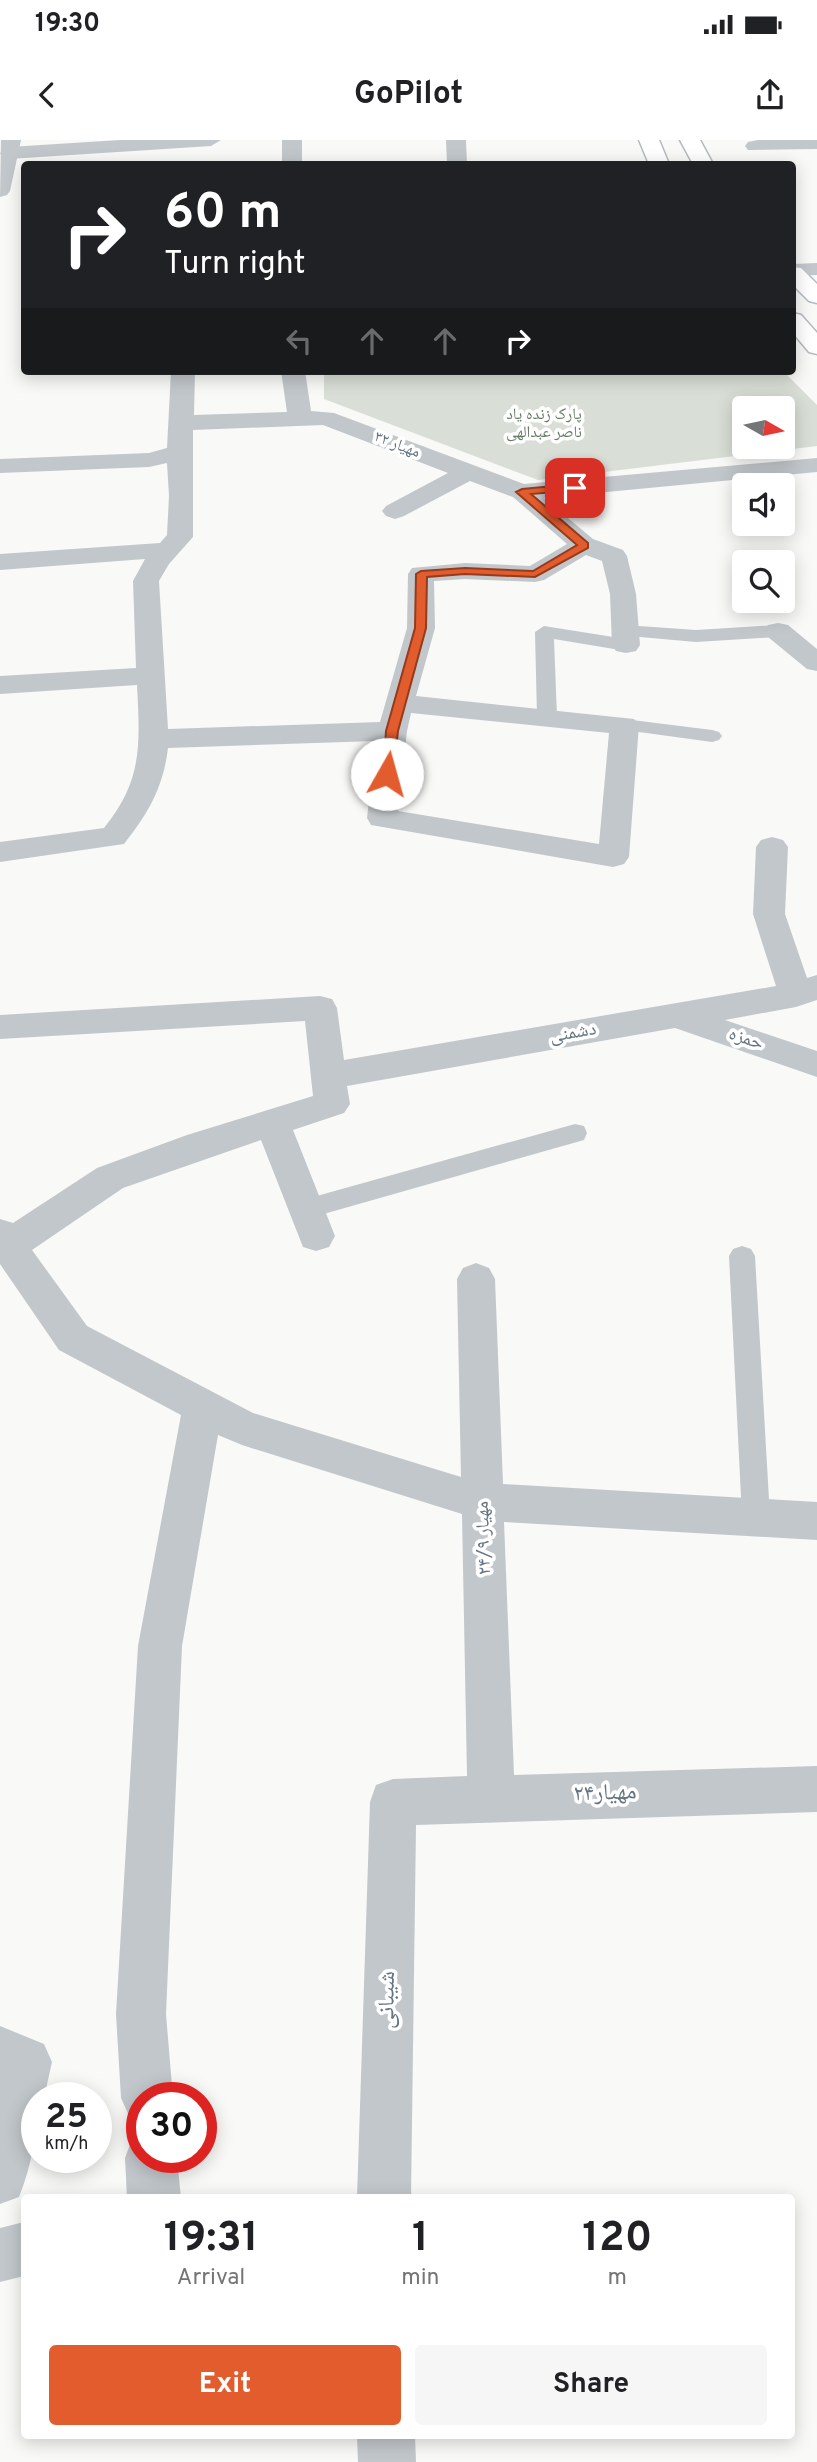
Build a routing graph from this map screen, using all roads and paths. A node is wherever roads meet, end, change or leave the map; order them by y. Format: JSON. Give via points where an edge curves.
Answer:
{"nodes":[{"id":1,"x":211,"y":140,"type":"edge"},
{"id":2,"x":292,"y":140,"type":"edge"},
{"id":3,"x":456,"y":140,"type":"edge"},
{"id":4,"x":649,"y":140,"type":"edge"},
{"id":5,"x":690,"y":140,"type":"edge"},
{"id":6,"x":173,"y":141,"type":"edge"},
{"id":7,"x":817,"y":143,"type":"edge"},
{"id":8,"x":755,"y":146,"type":"dead end"},
{"id":9,"x":7,"y":149,"type":"edge"},
{"id":10,"x":171,"y":161,"type":"edge"},
{"id":11,"x":292,"y":161,"type":"edge"},
{"id":12,"x":457,"y":161,"type":"edge"},
{"id":13,"x":658,"y":161,"type":"edge"},
{"id":14,"x":701,"y":161,"type":"edge"},
{"id":15,"x":0,"y":191,"type":"edge"},
{"id":16,"x":817,"y":269,"type":"edge"},
{"id":17,"x":796,"y":272,"type":"edge"},
{"id":18,"x":796,"y":275,"type":"edge"},
{"id":19,"x":817,"y":296,"type":"edge"},
{"id":20,"x":796,"y":323,"type":"edge"},
{"id":21,"x":817,"y":346,"type":"edge"},
{"id":22,"x":183,"y":375,"type":"edge"},
{"id":23,"x":294,"y":375,"type":"edge"},
{"id":24,"x":300,"y":419,"type":"junction"},
{"id":25,"x":182,"y":424,"type":"junction"},
{"id":26,"x":179,"y":453,"type":"junction"},
{"id":27,"x":817,"y":464,"type":"edge"},
{"id":28,"x":0,"y":466,"type":"edge"},
{"id":29,"x":468,"y":472,"type":"junction"},
{"id":30,"x":522,"y":492,"type":"junction"},
{"id":31,"x":395,"y":512,"type":"dead end"},
{"id":32,"x":584,"y":545,"type":"junction"},
{"id":33,"x":168,"y":550,"type":"junction"},
{"id":34,"x":0,"y":562,"type":"edge"},
{"id":35,"x":778,"y":631,"type":"joint"},
{"id":36,"x":625,"y":638,"type":"junction"},
{"id":37,"x":817,"y":663,"type":"edge"},
{"id":38,"x":151,"y":676,"type":"junction"},
{"id":39,"x":0,"y":685,"type":"edge"},
{"id":40,"x":396,"y":717,"type":"junction"},
{"id":41,"x":547,"y":717,"type":"junction"},
{"id":42,"x":624,"y":725,"type":"junction"},
{"id":43,"x":712,"y":736,"type":"dead end"},
{"id":44,"x":154,"y":738,"type":"junction"},
{"id":45,"x":772,"y":847,"type":"dead end"},
{"id":46,"x":0,"y":852,"type":"edge"},
{"id":47,"x":807,"y":991,"type":"edge"},
{"id":48,"x":674,"y":1015,"type":"junction"},
{"id":49,"x":0,"y":1027,"type":"edge"},
{"id":50,"x":817,"y":1064,"type":"edge"},
{"id":51,"x":329,"y":1076,"type":"junction"},
{"id":52,"x":272,"y":1122,"type":"junction"},
{"id":53,"x":575,"y":1133,"type":"dead end"},
{"id":54,"x":311,"y":1223,"type":"joint"},
{"id":55,"x":4,"y":1240,"type":"edge"},
{"id":56,"x":742,"y":1256,"type":"dead end"},
{"id":57,"x":476,"y":1279,"type":"dead end"},
{"id":58,"x":203,"y":1407,"type":"junction"},
{"id":59,"x":482,"y":1502,"type":"junction"},
{"id":60,"x":756,"y":1517,"type":"junction"},
{"id":61,"x":817,"y":1521,"type":"edge"},
{"id":62,"x":817,"y":1789,"type":"edge"},
{"id":63,"x":491,"y":1797,"type":"junction"},
{"id":64,"x":393,"y":1802,"type":"joint"},
{"id":65,"x":13,"y":2056,"type":"edge"},
{"id":66,"x":146,"y":2082,"type":"edge"},
{"id":67,"x":152,"y":2173,"type":"edge"},
{"id":68,"x":0,"y":2178,"type":"edge"},
{"id":69,"x":154,"y":2194,"type":"edge"},
{"id":70,"x":384,"y":2194,"type":"edge"},
{"id":71,"x":21,"y":2250,"type":"edge"},
{"id":72,"x":0,"y":2255,"type":"edge"},
{"id":73,"x":386,"y":2439,"type":"edge"},
{"id":74,"x":387,"y":2462,"type":"edge"}],
"edges":[{"from":1,"to":6,"type":"street"},
{"from":2,"to":11,"type":"street"},
{"from":3,"to":12,"type":"street"},
{"from":4,"to":13,"type":"main road"},
{"from":5,"to":14,"type":"main road"},
{"from":6,"to":9,"type":"street"},
{"from":6,"to":10,"type":"street"},
{"from":7,"to":8,"type":"street"},
{"from":9,"to":15,"type":"street"},
{"from":16,"to":17,"type":"street"},
{"from":18,"to":19,"type":"main road"},
{"from":20,"to":21,"type":"main road"},
{"from":22,"to":25,"type":"street"},
{"from":23,"to":24,"type":"street"},
{"from":24,"to":25,"type":"street","name":"مهیار ۳۲"},
{"from":24,"to":29,"type":"street","name":"مهیار ۳۲","via":[[326,418]]},
{"from":25,"to":26,"type":"street"},
{"from":26,"to":28,"type":"street","via":[[149,460]]},
{"from":26,"to":33,"type":"street","via":[[180,537]]},
{"from":27,"to":30,"type":"street","name":"مهیار ۳۲"},
{"from":29,"to":30,"type":"street","name":"مهیار ۳۲"},
{"from":29,"to":31,"type":"street"},
{"from":30,"to":32,"type":"street"},
{"from":32,"to":36,"type":"street","via":[[614,556],[623,594]]},
{"from":32,"to":40,"type":"street","via":[[535,574],[421,574],[421,628]]},
{"from":33,"to":34,"type":"street"},
{"from":33,"to":38,"type":"street","via":[[146,580]]},
{"from":35,"to":36,"type":"lane"},
{"from":35,"to":37,"type":"street"},
{"from":36,"to":41,"type":"lane","via":[[544,632]]},
{"from":38,"to":39,"type":"street"},
{"from":38,"to":44,"type":"street"},
{"from":40,"to":41,"type":"street"},
{"from":40,"to":42,"type":"street","via":[[382,818],[613,857]]},
{"from":40,"to":44,"type":"street"},
{"from":41,"to":42,"type":"street"},
{"from":42,"to":43,"type":"lane"},
{"from":44,"to":46,"type":"street","via":[[149,777],[129,817],[113,836]]},
{"from":45,"to":47,"type":"street","via":[[769,914]]},
{"from":47,"to":48,"type":"street","name":"دشمنی"},
{"from":48,"to":50,"type":"street","name":"حمزه"},
{"from":48,"to":51,"type":"street","name":"دشمنی"},
{"from":49,"to":51,"type":"street","via":[[320,1008]]},
{"from":51,"to":52,"type":"street","via":[[332,1104]]},
{"from":52,"to":54,"type":"street"},
{"from":52,"to":55,"type":"street","via":[[110,1178]]},
{"from":53,"to":54,"type":"lane"},
{"from":55,"to":58,"type":"street","via":[[73,1338]]},
{"from":56,"to":60,"type":"lane"},
{"from":57,"to":59,"type":"street","name":"مهیار ۲۴/۹"},
{"from":58,"to":59,"type":"street","via":[[242,1427]]},
{"from":58,"to":66,"type":"street","via":[[160,1646],[141,2014]]},
{"from":59,"to":60,"type":"street"},
{"from":59,"to":63,"type":"street","name":"مهیار ۲۴/۹"},
{"from":60,"to":61,"type":"street"},
{"from":62,"to":63,"type":"street","name":"مهیار۲۴"},
{"from":63,"to":64,"type":"street","name":"مهیار۲۴"},
{"from":64,"to":70,"type":"street","name":"شیبانی"},
{"from":65,"to":68,"type":"street"},
{"from":67,"to":69,"type":"street"},
{"from":71,"to":72,"type":"street"},
{"from":73,"to":74,"type":"street"}]}
